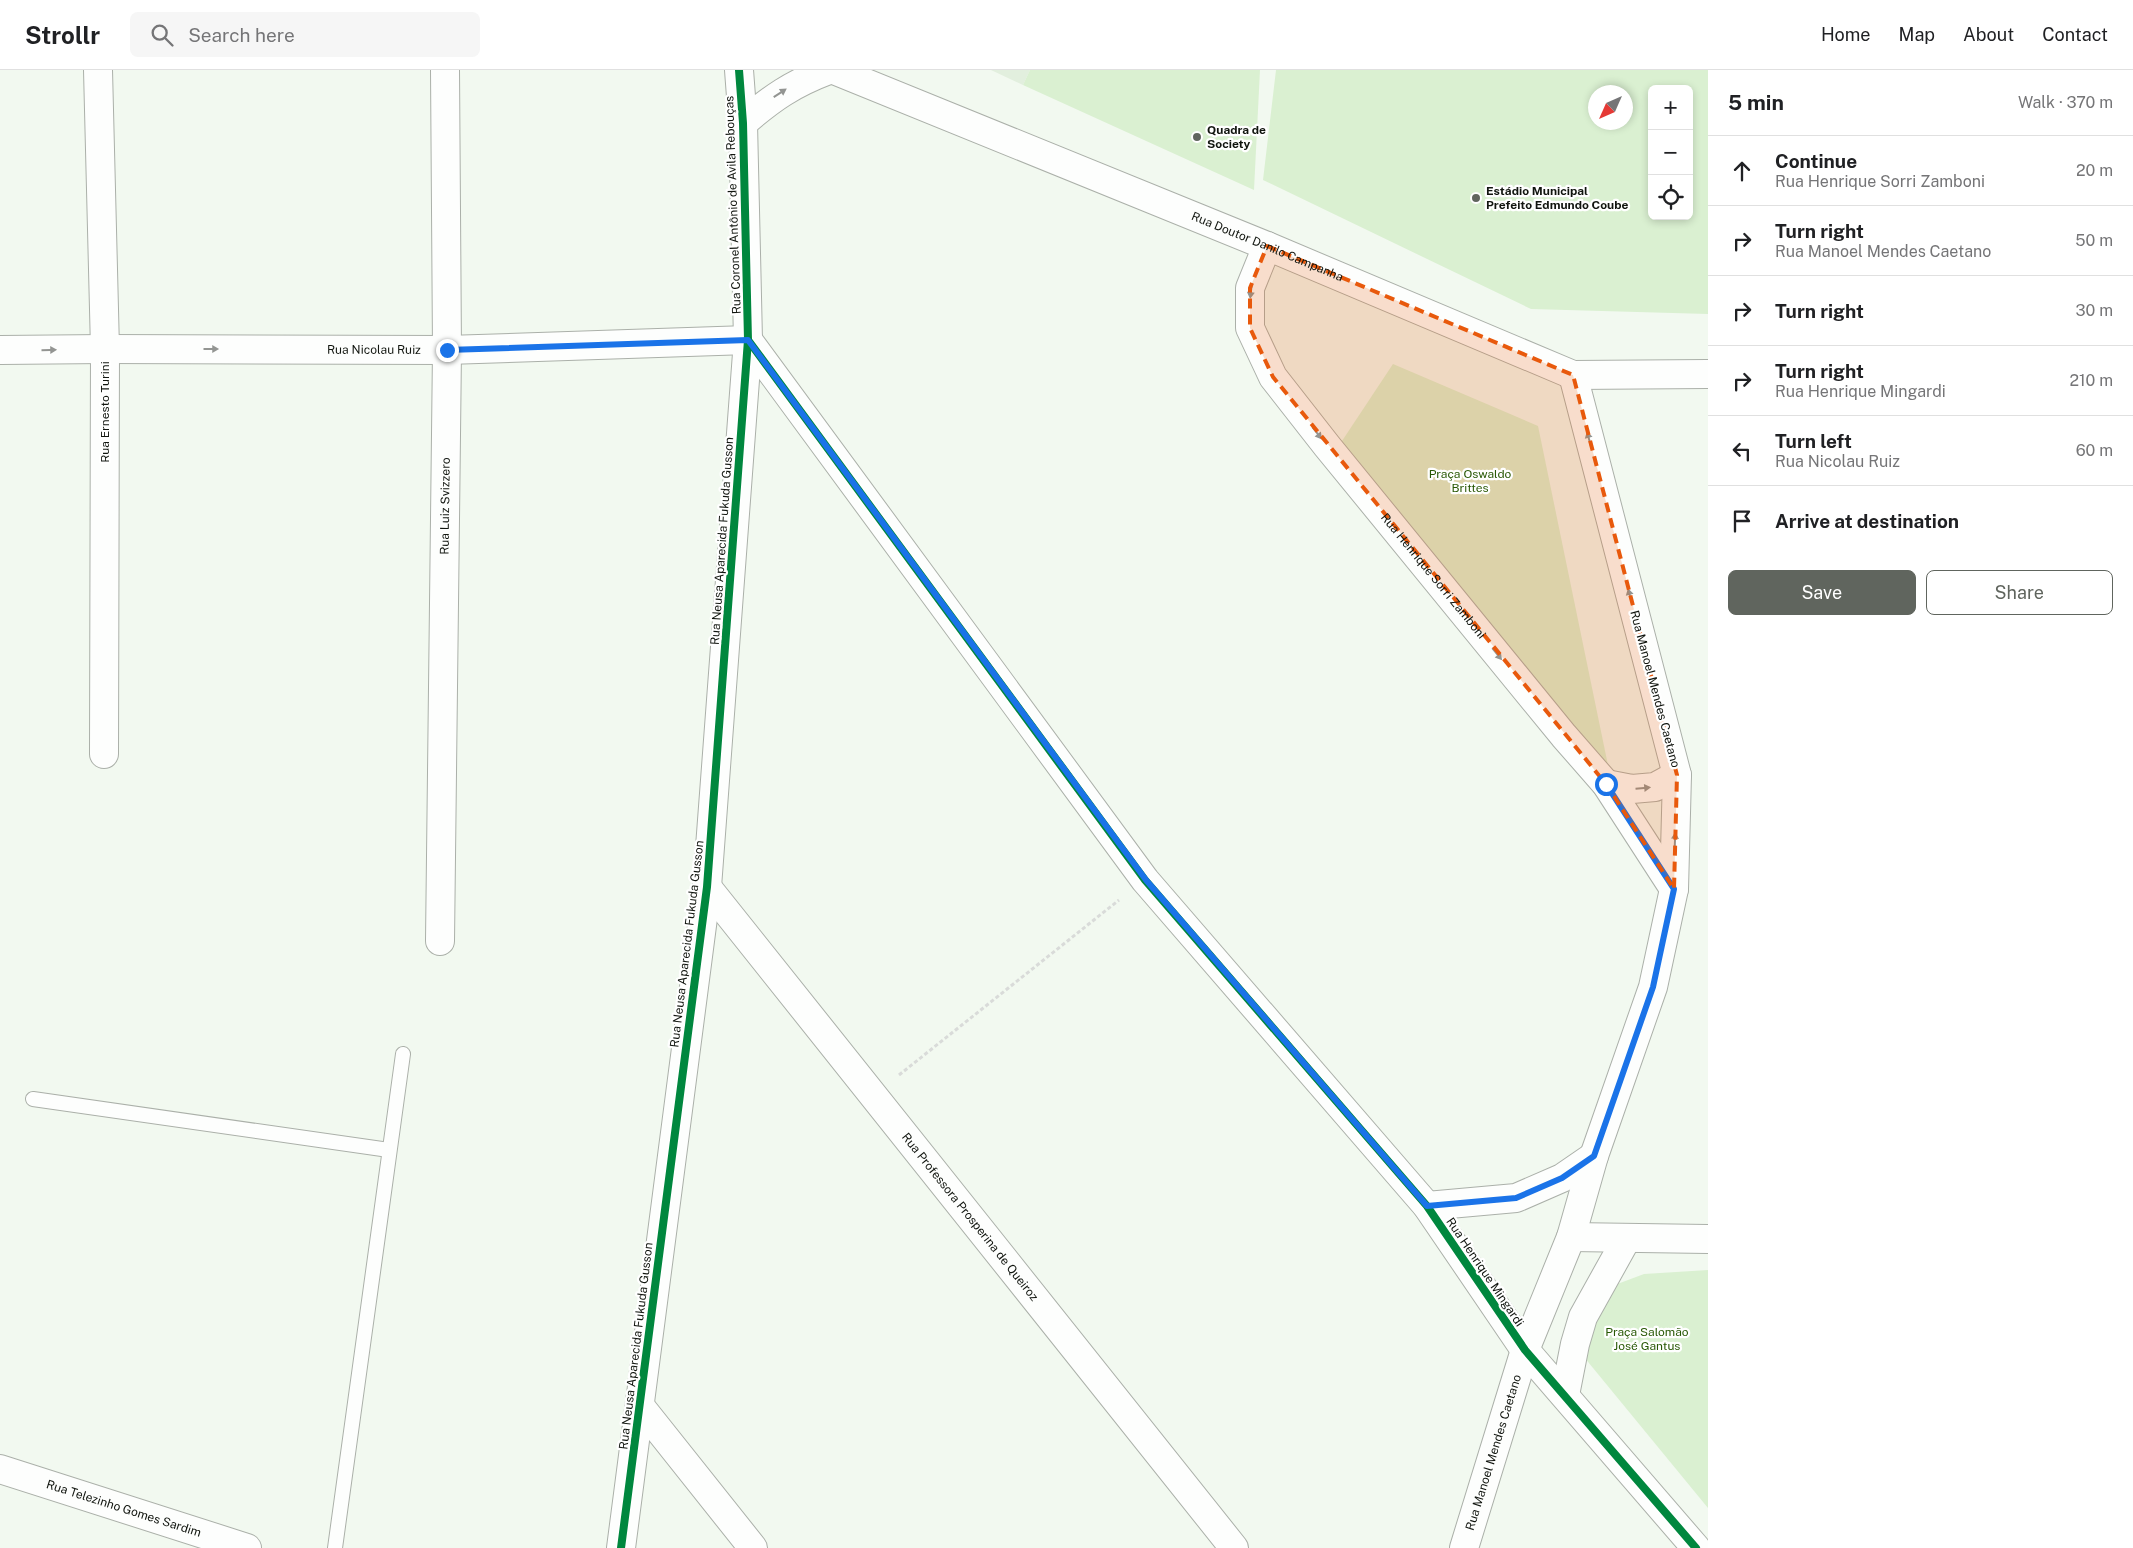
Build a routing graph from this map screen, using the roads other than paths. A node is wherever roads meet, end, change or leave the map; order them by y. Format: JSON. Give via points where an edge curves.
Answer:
{"nodes":[{"id":1,"x":98,"y":70,"type":"edge"},
{"id":2,"x":445,"y":70,"type":"edge"},
{"id":3,"x":739,"y":70,"type":"edge"},
{"id":4,"x":828,"y":70,"type":"edge"},
{"id":5,"x":834,"y":70,"type":"edge"},
{"id":6,"x":743,"y":123,"type":"junction"},
{"id":7,"x":1267,"y":246,"type":"junction"},
{"id":8,"x":748,"y":340,"type":"junction"},
{"id":9,"x":105,"y":349,"type":"junction"},
{"id":10,"x":0,"y":350,"type":"edge"},
{"id":11,"x":447,"y":350,"type":"junction"},
{"id":12,"x":1708,"y":374,"type":"edge"},
{"id":13,"x":1573,"y":375,"type":"junction"},
{"id":14,"x":104,"y":754,"type":"dead end"},
{"id":15,"x":1677,"y":775,"type":"junction"},
{"id":16,"x":1606,"y":784,"type":"junction"},
{"id":17,"x":707,"y":887,"type":"junction"},
{"id":18,"x":1674,"y":889,"type":"junction"},
{"id":19,"x":440,"y":941,"type":"dead end"},
{"id":20,"x":403,"y":1054,"type":"dead end"},
{"id":21,"x":33,"y":1098,"type":"dead end"},
{"id":22,"x":389,"y":1150,"type":"junction"},
{"id":23,"x":1594,"y":1156,"type":"junction"},
{"id":24,"x":1427,"y":1206,"type":"junction"},
{"id":25,"x":1571,"y":1237,"type":"junction"},
{"id":26,"x":1627,"y":1238,"type":"junction"},
{"id":27,"x":1708,"y":1239,"type":"edge"},
{"id":28,"x":1525,"y":1350,"type":"junction"},
{"id":29,"x":1565,"y":1395,"type":"junction"},
{"id":30,"x":640,"y":1406,"type":"junction"},
{"id":31,"x":0,"y":1470,"type":"edge"},
{"id":32,"x":247,"y":1548,"type":"edge"},
{"id":33,"x":335,"y":1548,"type":"edge"},
{"id":34,"x":621,"y":1548,"type":"edge"},
{"id":35,"x":753,"y":1548,"type":"edge"},
{"id":36,"x":1234,"y":1548,"type":"edge"},
{"id":37,"x":1464,"y":1548,"type":"edge"},
{"id":38,"x":1696,"y":1548,"type":"edge"}],
"edges":[{"from":1,"to":9,"type":"street","name":"Rua Ernesto Turini"},
{"from":2,"to":11,"type":"street","name":"Rua Luiz Svizzero"},
{"from":3,"to":6,"type":"street","name":"Rua Coronel Antônio de Avila Rebouças"},
{"from":6,"to":4,"type":"street","one_way":true,"via":[[785,90]]},
{"from":5,"to":7,"type":"street","name":"Rua Doutor Danilo Campanha"},
{"from":6,"to":8,"type":"street","name":"Rua Coronel Antônio de Avila Rebouças"},
{"from":7,"to":13,"type":"street","name":"Rua Doutor Danilo Campanha"},
{"from":7,"to":16,"type":"street","name":"Rua Henrique Sorri Zamboni","one_way":true,"via":[[1250,288],[1250,328],[1273,377]]},
{"from":8,"to":11,"type":"street","name":"Rua Nicolau Ruiz"},
{"from":8,"to":17,"type":"street","name":"Rua Neusa Aparecida Fukuda Gusson"},
{"from":8,"to":24,"type":"street","name":"Rua Henrique Mingardi","via":[[1146,880]]},
{"from":10,"to":9,"type":"street","name":"Rua Nicolau Ruiz","one_way":true},
{"from":9,"to":11,"type":"street","name":"Rua Nicolau Ruiz","one_way":true},
{"from":9,"to":14,"type":"street","name":"Rua Ernesto Turini"},
{"from":11,"to":19,"type":"street","name":"Rua Luiz Svizzero"},
{"from":12,"to":13,"type":"street","name":"Rua Doutor Danilo Campanha"},
{"from":15,"to":13,"type":"street","name":"Rua Manoel Mendes Caetano","one_way":true},
{"from":16,"to":15,"type":"street","one_way":true,"via":[[1632,789],[1655,787]]},
{"from":18,"to":15,"type":"street","name":"Rua Manoel Mendes Caetano","one_way":true},
{"from":16,"to":18,"type":"street","name":"Rua Henrique Sorri Zamboni"},
{"from":17,"to":30,"type":"street","name":"Rua Neusa Aparecida Fukuda Gusson"},
{"from":17,"to":36,"type":"street","name":"Rua Professora Prosperina de Queiroz"},
{"from":18,"to":23,"type":"street","name":"Rua Manoel Mendes Caetano","via":[[1653,987]]},
{"from":20,"to":22,"type":"lane"},
{"from":21,"to":22,"type":"lane"},
{"from":22,"to":33,"type":"lane"},
{"from":23,"to":24,"type":"street","via":[[1562,1178],[1516,1198]]},
{"from":23,"to":25,"type":"street","name":"Rua Manoel Mendes Caetano"},
{"from":24,"to":28,"type":"street","name":"Rua Henrique Mingardi"},
{"from":25,"to":26,"type":"street"},
{"from":25,"to":28,"type":"street","name":"Rua Manoel Mendes Caetano"},
{"from":26,"to":27,"type":"street"},
{"from":26,"to":29,"type":"street","via":[[1583,1317]]},
{"from":28,"to":29,"type":"street","name":"Rua Henrique Mingardi"},
{"from":28,"to":37,"type":"street","name":"Rua Manoel Mendes Caetano"},
{"from":29,"to":38,"type":"street","name":"Rua Henrique Mingardi"},
{"from":30,"to":34,"type":"street","name":"Rua Neusa Aparecida Fukuda Gusson"},
{"from":30,"to":35,"type":"street"},
{"from":31,"to":32,"type":"street","name":"Rua Telezinho Gomes Sardim"}]}
